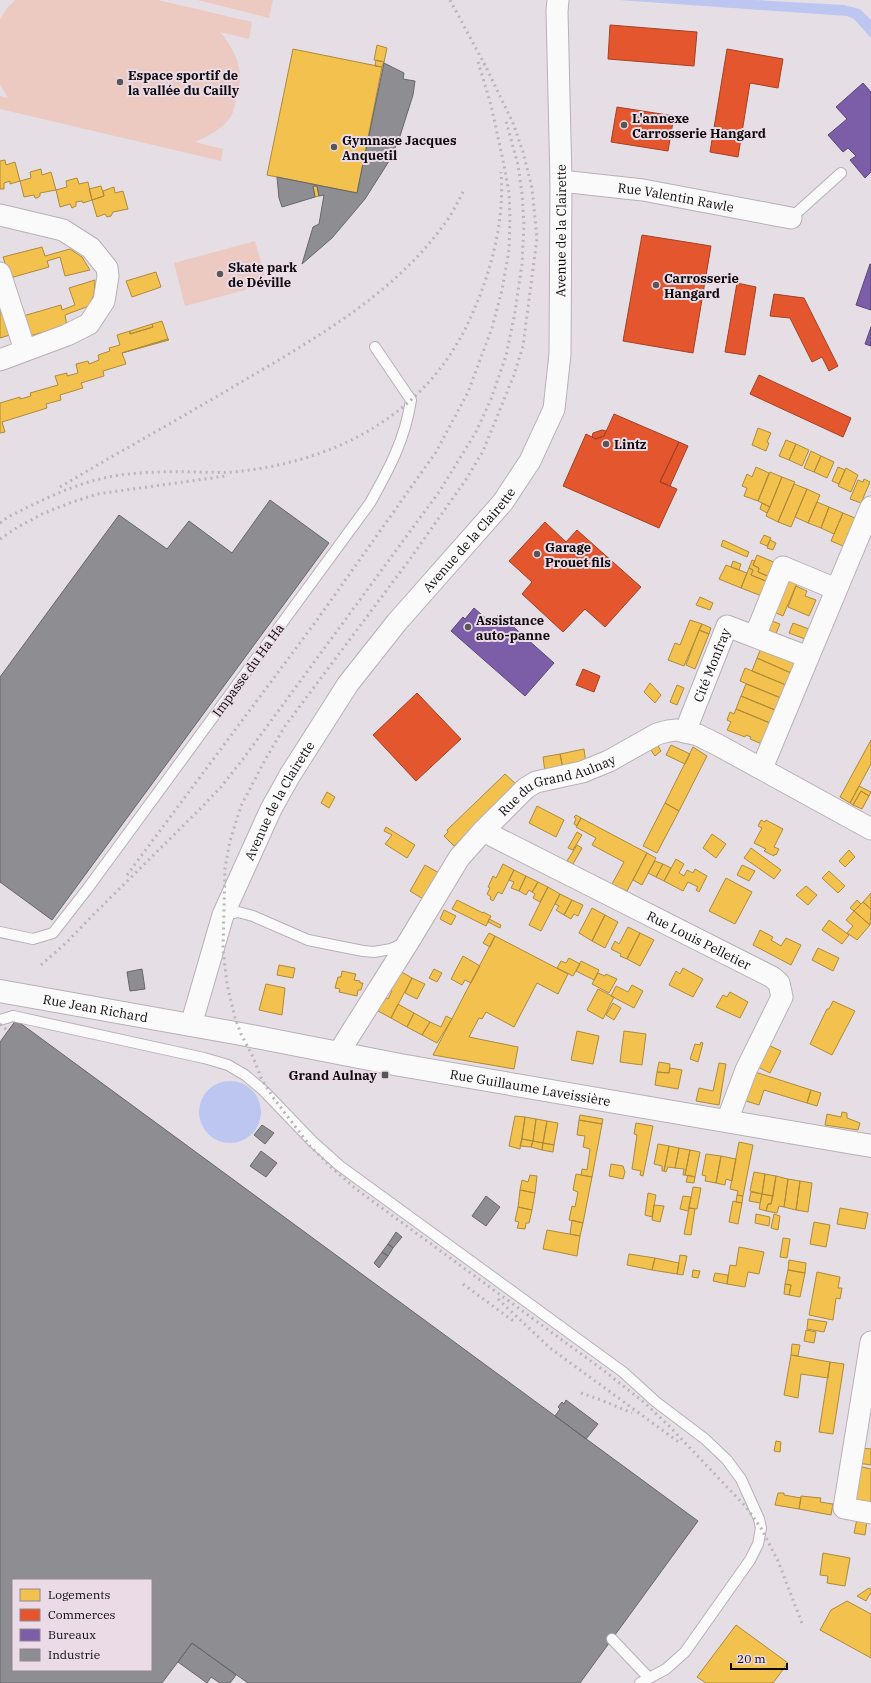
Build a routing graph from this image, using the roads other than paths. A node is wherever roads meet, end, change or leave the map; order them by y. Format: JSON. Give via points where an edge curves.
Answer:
{"nodes":[{"id":1,"x":558,"y":0,"type":"edge"},
{"id":2,"x":841,"y":173,"type":"dead end"},
{"id":3,"x":561,"y":181,"type":"junction"},
{"id":4,"x":0,"y":215,"type":"edge"},
{"id":5,"x":791,"y":218,"type":"joint"},
{"id":6,"x":0,"y":273,"type":"edge"},
{"id":7,"x":375,"y":347,"type":"dead end"},
{"id":8,"x":25,"y":350,"type":"junction"},
{"id":9,"x":0,"y":360,"type":"edge"},
{"id":10,"x":871,"y":507,"type":"edge"},
{"id":11,"x":836,"y":589,"type":"junction"},
{"id":12,"x":755,"y":636,"type":"junction"},
{"id":13,"x":808,"y":656,"type":"junction"},
{"id":14,"x":685,"y":732,"type":"junction"},
{"id":15,"x":762,"y":768,"type":"junction"},
{"id":16,"x":871,"y":829,"type":"edge"},
{"id":17,"x":483,"y":831,"type":"junction"},
{"id":18,"x":223,"y":915,"type":"junction"},
{"id":19,"x":0,"y":932,"type":"edge"},
{"id":20,"x":410,"y":941,"type":"junction"},
{"id":21,"x":0,"y":991,"type":"edge"},
{"id":22,"x":0,"y":1020,"type":"edge"},
{"id":23,"x":191,"y":1025,"type":"junction"},
{"id":24,"x":339,"y":1052,"type":"junction"},
{"id":25,"x":727,"y":1121,"type":"junction"},
{"id":26,"x":871,"y":1146,"type":"edge"},
{"id":27,"x":871,"y":1342,"type":"edge"},
{"id":28,"x":871,"y":1513,"type":"edge"},
{"id":29,"x":612,"y":1639,"type":"dead end"},
{"id":30,"x":645,"y":1681,"type":"edge"}],
"edges":[{"from":1,"to":3,"type":"street","name":"Avenue de la Clairette"},
{"from":2,"to":5,"type":"lane"},
{"from":3,"to":5,"type":"street","name":"Rue Valentin Rawle","via":[[643,190]]},
{"from":3,"to":18,"type":"street","name":"Avenue de la Clairette","via":[[560,354],[554,409],[530,461],[503,502],[397,622],[348,684],[271,809]]},
{"from":4,"to":8,"type":"street","via":[[63,230],[91,248],[107,268],[104,301],[89,324]]},
{"from":6,"to":8,"type":"street"},
{"from":7,"to":19,"type":"lane","name":"Impasse du Ha Ha","via":[[410,400],[407,422],[392,465],[370,503],[53,933],[33,939]]},
{"from":8,"to":9,"type":"street"},
{"from":10,"to":11,"type":"street"},
{"from":11,"to":12,"type":"street","via":[[783,567]]},
{"from":11,"to":13,"type":"street"},
{"from":12,"to":13,"type":"street","name":"Cité Monfray"},
{"from":12,"to":14,"type":"street","name":"Cité Monfray","via":[[727,626]]},
{"from":13,"to":15,"type":"street"},
{"from":14,"to":15,"type":"street","name":"Rue du Grand Aulnay","via":[[698,735]]},
{"from":14,"to":17,"type":"street","name":"Rue du Grand Aulnay","via":[[677,730],[657,734],[609,761],[582,772],[536,782],[526,788]]},
{"from":15,"to":16,"type":"street","name":"Rue du Grand Aulnay"},
{"from":17,"to":20,"type":"street","name":"Rue du Grand Aulnay","via":[[459,858]]},
{"from":17,"to":25,"type":"street","name":"Rue Louis Pelletier","via":[[772,977],[779,984],[782,997],[746,1070]]},
{"from":18,"to":20,"type":"lane","via":[[238,912],[308,940],[363,951],[391,949]]},
{"from":18,"to":23,"type":"street","name":"Avenue de la Clairette"},
{"from":20,"to":24,"type":"street","name":"Rue du Grand Aulnay"},
{"from":21,"to":23,"type":"street","name":"Rue Jean Richard"},
{"from":22,"to":30,"type":"lane","via":[[13,1016],[204,1058],[245,1075],[340,1166],[622,1372],[727,1460],[741,1479],[759,1519],[761,1528],[758,1544],[750,1560],[685,1652],[666,1669]]},
{"from":23,"to":24,"type":"street","name":"Rue Guillaume Laveissière"},
{"from":24,"to":25,"type":"street","name":"Rue Guillaume Laveissière","via":[[400,1065]]},
{"from":25,"to":26,"type":"street","name":"Rue Guillaume Laveissière"},
{"from":27,"to":28,"type":"street","via":[[844,1508]]},
{"from":29,"to":30,"type":"lane"}]}
